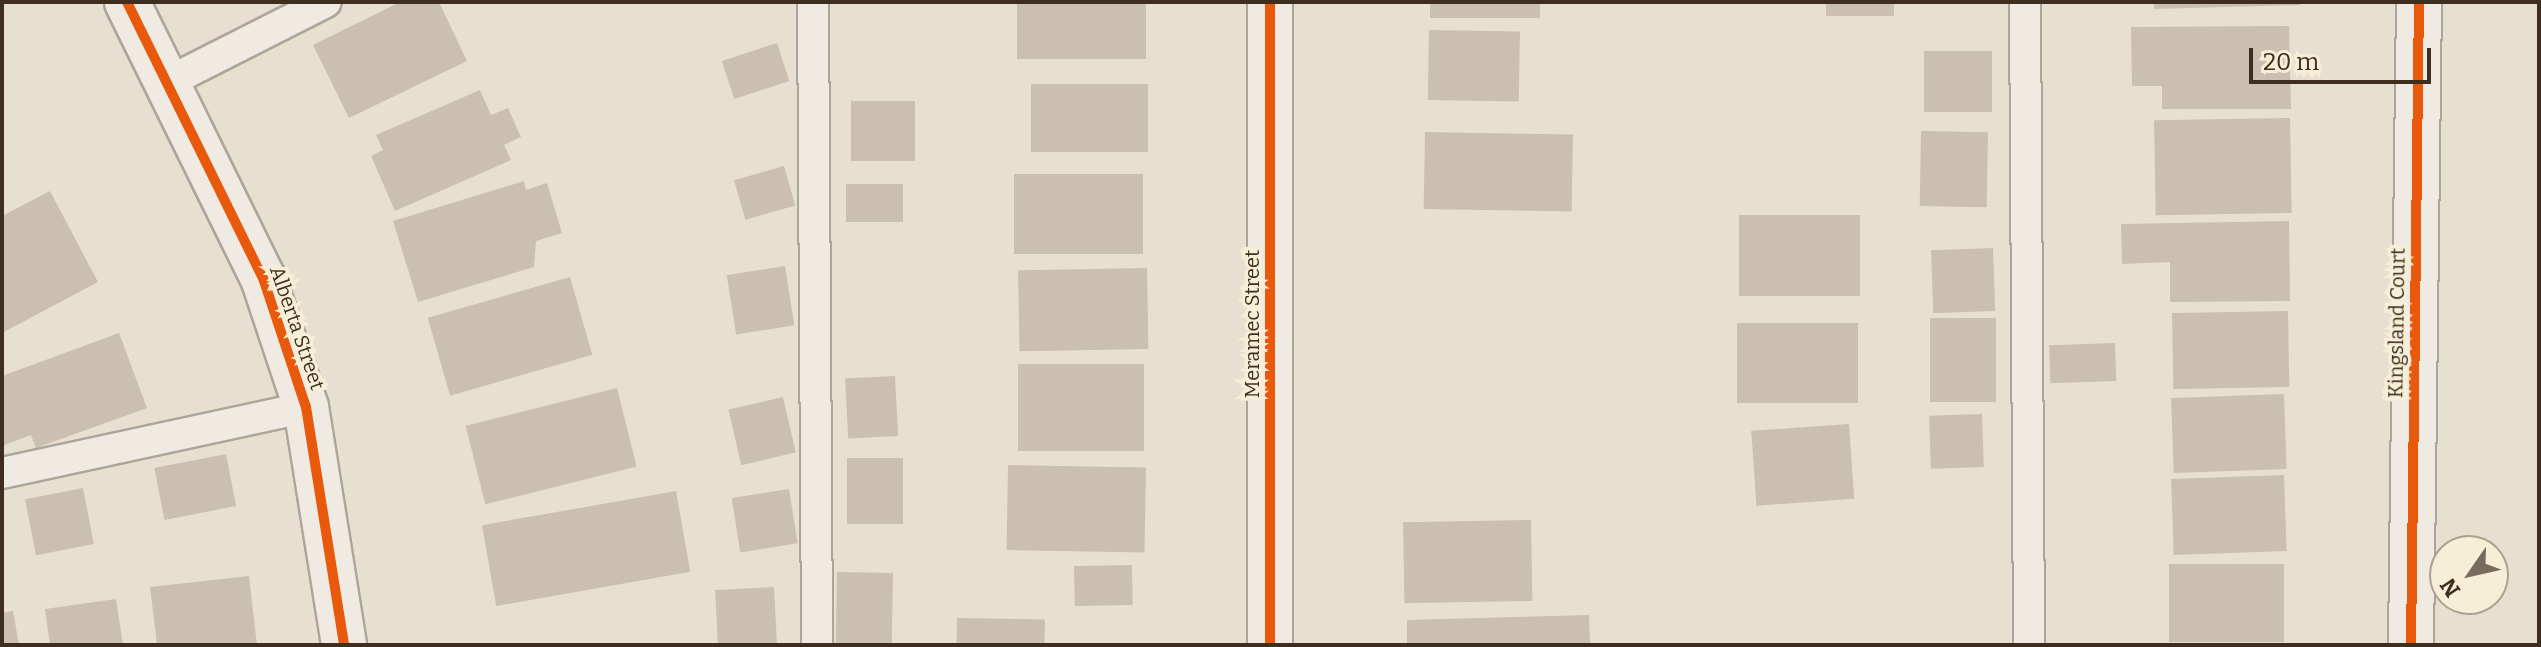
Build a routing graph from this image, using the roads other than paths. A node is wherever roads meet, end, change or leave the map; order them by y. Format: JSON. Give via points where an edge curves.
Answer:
{"nodes":[{"id":1,"x":127,"y":2,"type":"edge"},
{"id":2,"x":326,"y":2,"type":"edge"},
{"id":3,"x":813,"y":2,"type":"edge"},
{"id":4,"x":1270,"y":2,"type":"edge"},
{"id":5,"x":2025,"y":2,"type":"edge"},
{"id":6,"x":2419,"y":2,"type":"edge"},
{"id":7,"x":166,"y":83,"type":"junction"},
{"id":8,"x":306,"y":407,"type":"junction"},
{"id":9,"x":2,"y":473,"type":"edge"},
{"id":10,"x":344,"y":645,"type":"edge"},
{"id":11,"x":817,"y":645,"type":"edge"},
{"id":12,"x":1270,"y":645,"type":"edge"},
{"id":13,"x":2029,"y":645,"type":"edge"},
{"id":14,"x":2411,"y":645,"type":"edge"}],
"edges":[{"from":1,"to":7,"type":"street","name":"Alberta Street"},
{"from":2,"to":7,"type":"lane"},
{"from":3,"to":11,"type":"lane"},
{"from":4,"to":12,"type":"street","name":"Meramec Street"},
{"from":5,"to":13,"type":"lane"},
{"from":6,"to":14,"type":"street","name":"Kingsland Court"},
{"from":7,"to":8,"type":"street","name":"Alberta Street","via":[[263,278]]},
{"from":8,"to":9,"type":"lane"},
{"from":8,"to":10,"type":"street","name":"Alberta Street"}]}
